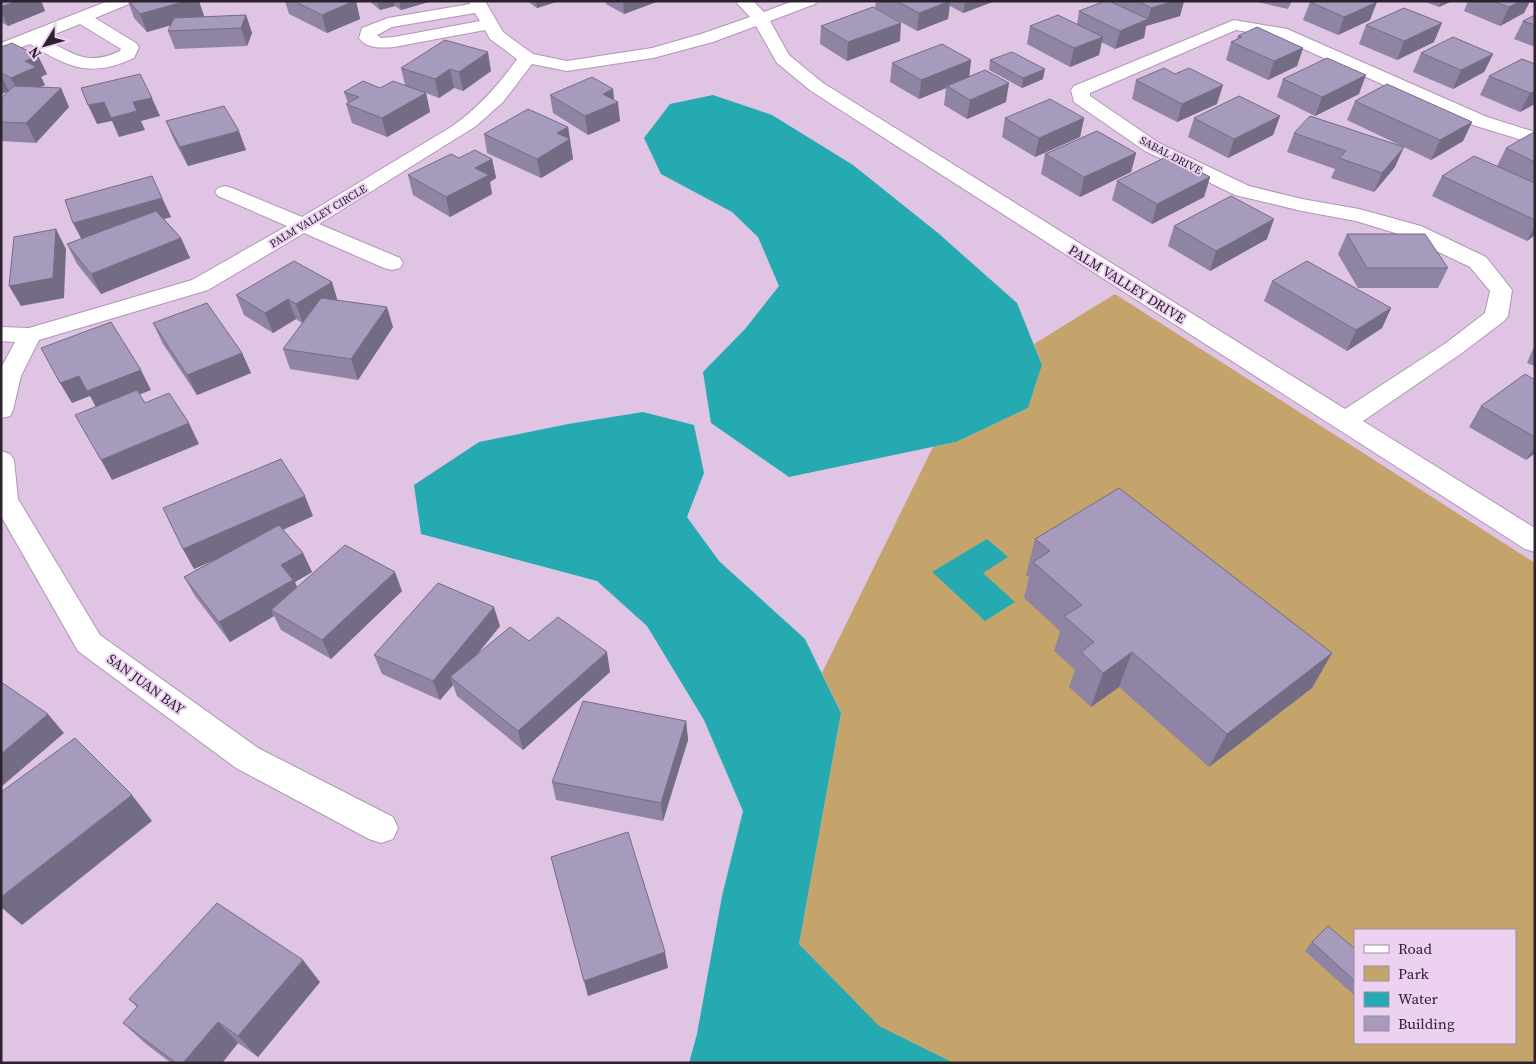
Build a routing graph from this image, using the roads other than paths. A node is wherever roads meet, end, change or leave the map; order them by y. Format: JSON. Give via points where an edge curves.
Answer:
{"nodes":[{"id":1,"x":123,"y":1,"type":"edge"},
{"id":2,"x":743,"y":1,"type":"edge"},
{"id":3,"x":809,"y":1,"type":"edge"},
{"id":4,"x":478,"y":4,"type":"edge"},
{"id":5,"x":81,"y":17,"type":"junction"},
{"id":6,"x":762,"y":18,"type":"junction"},
{"id":7,"x":490,"y":24,"type":"junction"},
{"id":8,"x":32,"y":37,"type":"junction"},
{"id":9,"x":1,"y":49,"type":"edge"},
{"id":10,"x":527,"y":58,"type":"junction"},
{"id":11,"x":1535,"y":138,"type":"edge"},
{"id":12,"x":225,"y":192,"type":"dead end"},
{"id":13,"x":304,"y":225,"type":"junction"},
{"id":14,"x":392,"y":263,"type":"dead end"},
{"id":15,"x":1,"y":334,"type":"edge"},
{"id":16,"x":30,"y":335,"type":"junction"},
{"id":17,"x":1,"y":410,"type":"edge"},
{"id":18,"x":1344,"y":422,"type":"junction"},
{"id":19,"x":1,"y":460,"type":"edge"},
{"id":20,"x":1535,"y":542,"type":"edge"},
{"id":21,"x":380,"y":828,"type":"dead end"}],
"edges":[{"from":1,"to":5,"type":"street"},
{"from":2,"to":6,"type":"street","name":"PALM VALLEY DRIVE"},
{"from":3,"to":6,"type":"street"},
{"from":4,"to":7,"type":"street"},
{"from":4,"to":7,"type":"street","via":[[388,23],[368,32],[368,38],[379,43],[394,42]]},
{"from":5,"to":8,"type":"street"},
{"from":5,"to":8,"type":"street","via":[[130,47],[128,54],[106,63],[83,65]]},
{"from":6,"to":10,"type":"street","via":[[707,38],[613,60],[567,66]]},
{"from":6,"to":18,"type":"street","name":"PALM VALLEY DRIVE","via":[[783,59],[817,87]]},
{"from":7,"to":10,"type":"street","via":[[496,35]]},
{"from":8,"to":9,"type":"street"},
{"from":10,"to":13,"type":"street","name":"PALM VALLEY CIRCLE","via":[[504,91],[484,112]]},
{"from":11,"to":18,"type":"street","name":"SABAL DRIVE","via":[[1480,122],[1281,33],[1234,25],[1080,90],[1081,98],[1152,147],[1242,191],[1360,215],[1413,231],[1478,262],[1501,290],[1496,316]]},
{"from":12,"to":13,"type":"street"},
{"from":13,"to":14,"type":"street"},
{"from":13,"to":16,"type":"street","name":"PALM VALLEY CIRCLE","via":[[200,285]]},
{"from":15,"to":16,"type":"street","name":"PALM VALLEY CIRCLE"},
{"from":16,"to":17,"type":"street","via":[[9,376]]},
{"from":18,"to":20,"type":"street","name":"PALM VALLEY DRIVE"},
{"from":19,"to":21,"type":"street","name":"SAN JUAN BAY","via":[[5,499],[89,643],[247,758]]}]}
